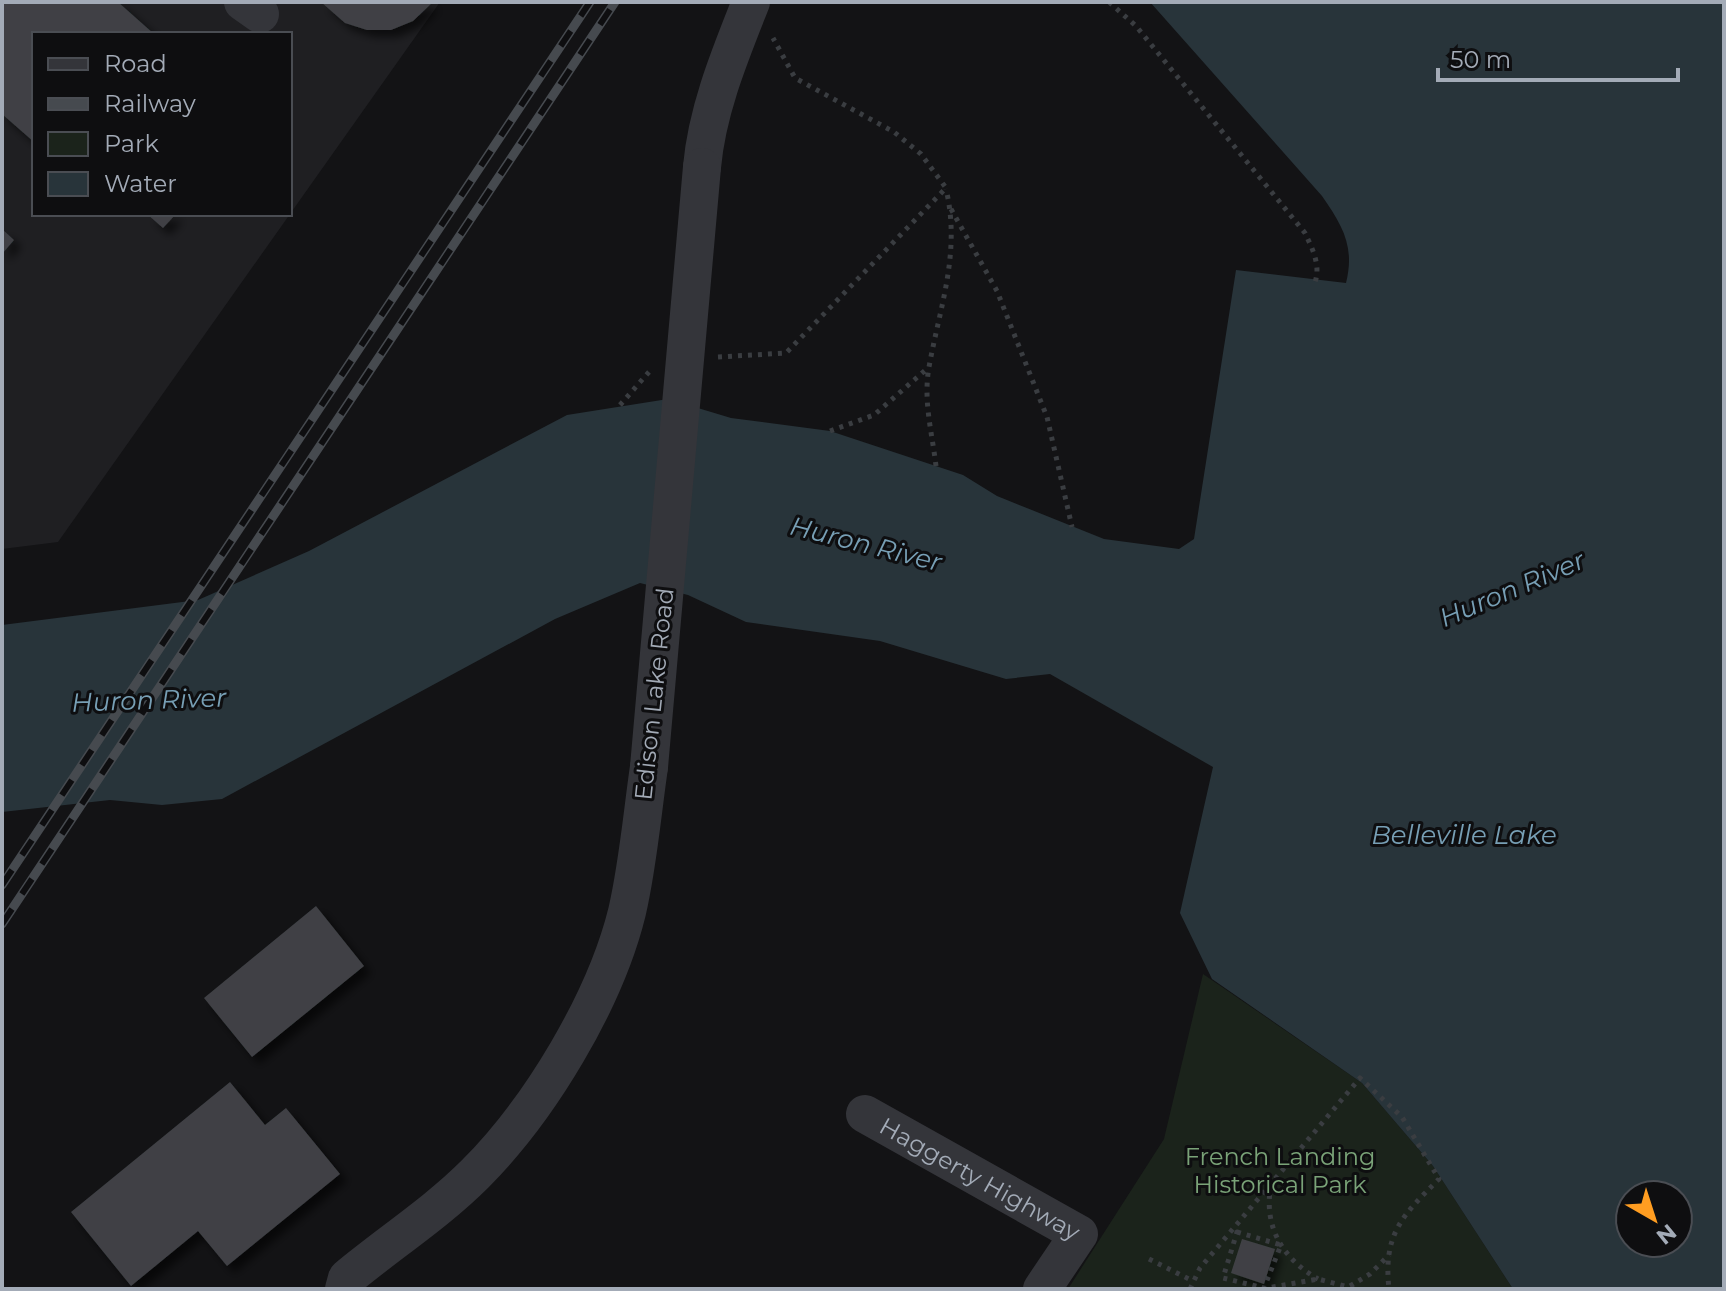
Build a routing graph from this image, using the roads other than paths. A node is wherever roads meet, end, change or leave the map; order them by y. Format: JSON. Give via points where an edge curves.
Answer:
{"nodes":[{"id":1,"x":759,"y":15,"type":"edge"},
{"id":2,"x":865,"y":1114,"type":"dead end"},
{"id":3,"x":344,"y":1289,"type":"edge"},
{"id":4,"x":1042,"y":1289,"type":"edge"}],
"edges":[{"from":1,"to":3,"type":"street","name":"Edison Lake Road","bridge":true,"via":[[727,61],[704,145],[649,767],[627,911],[604,978],[569,1047],[501,1144],[475,1174],[347,1278]]},
{"from":2,"to":4,"type":"street","name":"Haggerty Highway","via":[[1079,1234]]}]}
